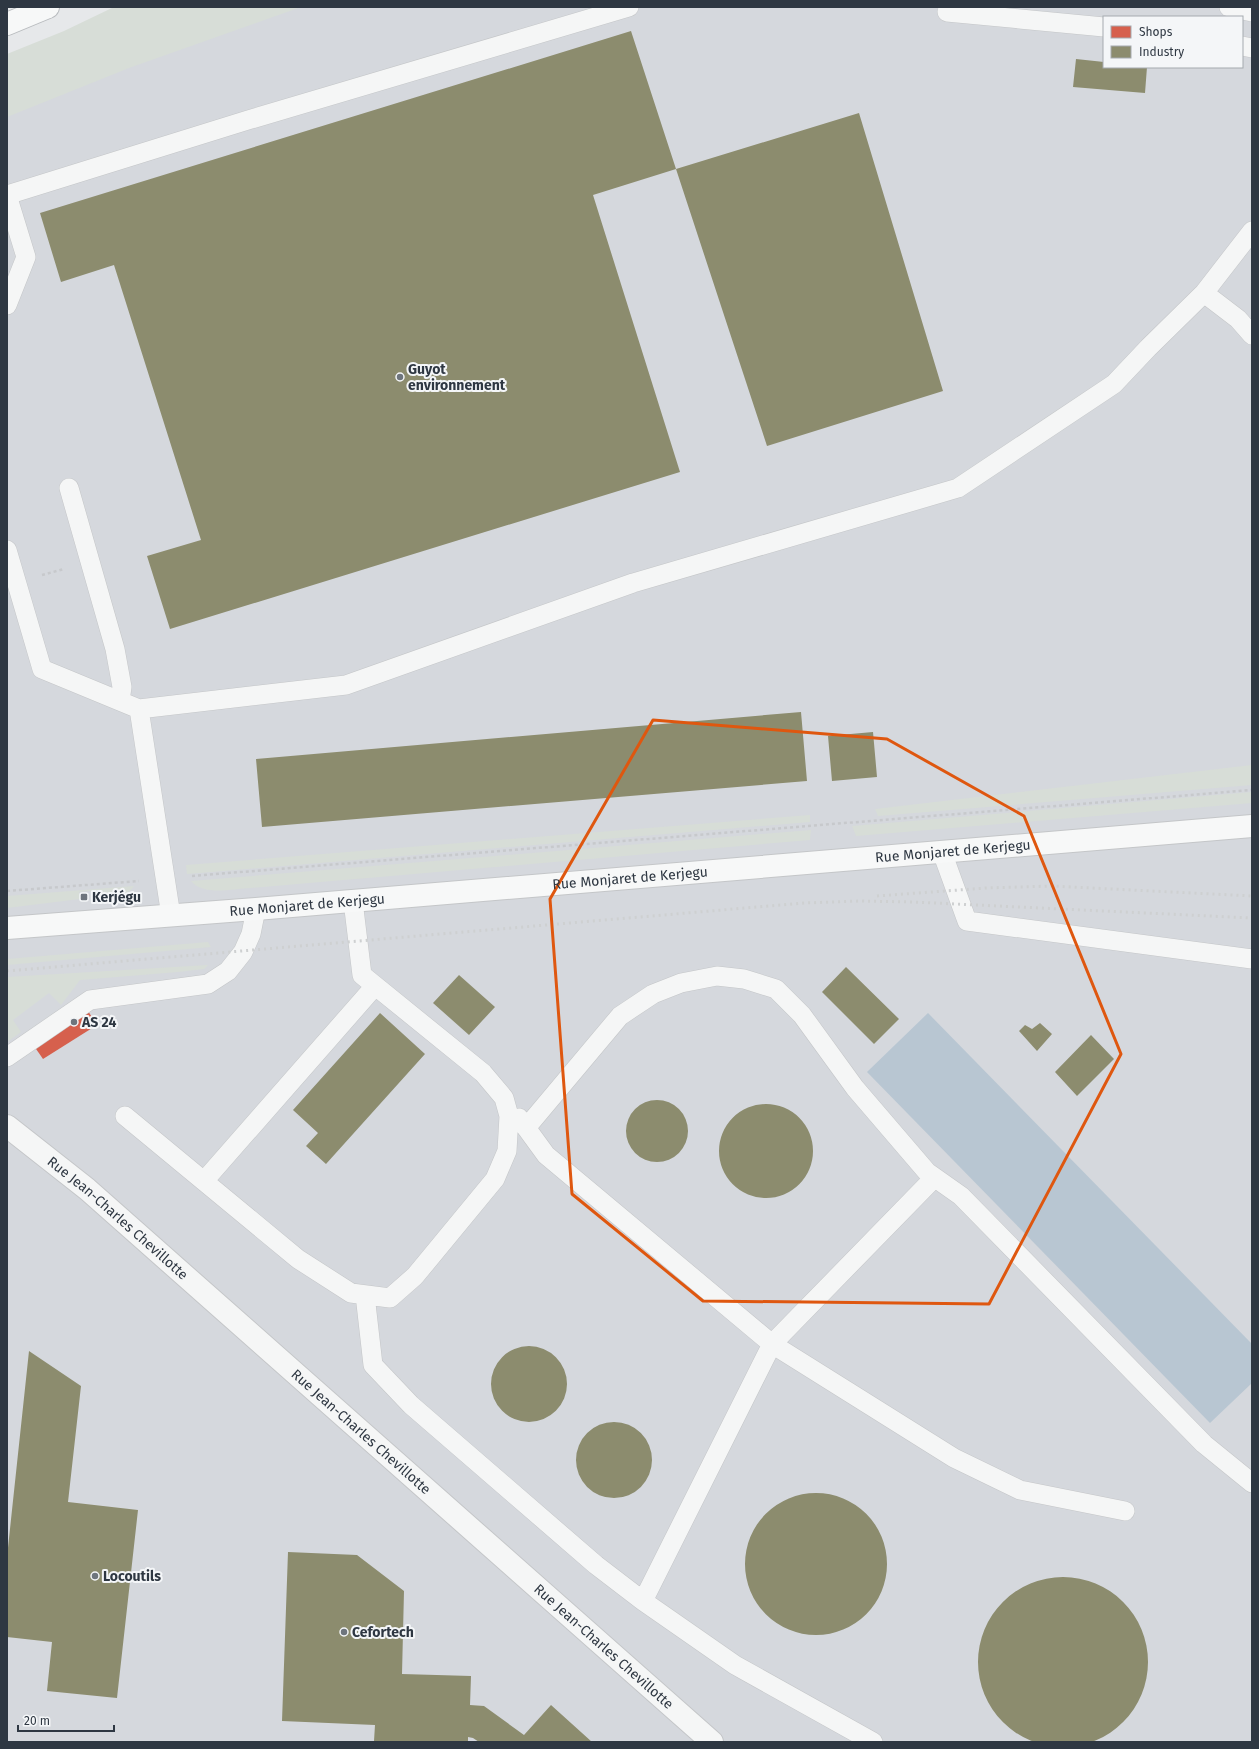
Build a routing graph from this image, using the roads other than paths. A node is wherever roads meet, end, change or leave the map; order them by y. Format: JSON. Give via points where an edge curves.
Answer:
{"nodes":[{"id":1,"x":48,"y":7,"type":"edge"},
{"id":2,"x":630,"y":7,"type":"edge"},
{"id":3,"x":1229,"y":7,"type":"edge"},
{"id":4,"x":947,"y":12,"type":"dead end"},
{"id":5,"x":1252,"y":12,"type":"edge"},
{"id":6,"x":7,"y":24,"type":"edge"},
{"id":7,"x":1103,"y":27,"type":"edge"},
{"id":8,"x":7,"y":195,"type":"edge"},
{"id":9,"x":1252,"y":231,"type":"edge"},
{"id":10,"x":1204,"y":294,"type":"junction"},
{"id":11,"x":7,"y":306,"type":"edge"},
{"id":12,"x":1252,"y":335,"type":"edge"},
{"id":13,"x":69,"y":488,"type":"dead end"},
{"id":14,"x":7,"y":550,"type":"edge"},
{"id":15,"x":120,"y":701,"type":"junction"},
{"id":16,"x":139,"y":709,"type":"junction"},
{"id":17,"x":1252,"y":826,"type":"edge"},
{"id":18,"x":942,"y":852,"type":"junction"},
{"id":19,"x":353,"y":901,"type":"junction"},
{"id":20,"x":256,"y":909,"type":"junction"},
{"id":21,"x":171,"y":916,"type":"junction"},
{"id":22,"x":7,"y":928,"type":"edge"},
{"id":23,"x":1252,"y":959,"type":"edge"},
{"id":24,"x":375,"y":986,"type":"junction"},
{"id":25,"x":7,"y":1057,"type":"edge"},
{"id":26,"x":504,"y":1098,"type":"junction"},
{"id":27,"x":125,"y":1116,"type":"dead end"},
{"id":28,"x":7,"y":1126,"type":"edge"},
{"id":29,"x":526,"y":1128,"type":"junction"},
{"id":30,"x":934,"y":1178,"type":"junction"},
{"id":31,"x":204,"y":1181,"type":"junction"},
{"id":32,"x":365,"y":1295,"type":"junction"},
{"id":33,"x":772,"y":1344,"type":"junction"},
{"id":34,"x":1252,"y":1483,"type":"edge"},
{"id":35,"x":1125,"y":1511,"type":"dead end"},
{"id":36,"x":643,"y":1601,"type":"junction"},
{"id":37,"x":712,"y":1742,"type":"edge"},
{"id":38,"x":873,"y":1742,"type":"edge"}],
"edges":[{"from":1,"to":6,"type":"main road"},
{"from":2,"to":8,"type":"lane"},
{"from":3,"to":5,"type":"lane"},
{"from":4,"to":7,"type":"lane"},
{"from":8,"to":11,"type":"lane","via":[[26,256]]},
{"from":9,"to":10,"type":"lane"},
{"from":10,"to":12,"type":"lane","via":[[1238,319]]},
{"from":10,"to":16,"type":"lane","via":[[1114,384],[958,488],[634,582],[346,685]]},
{"from":13,"to":15,"type":"lane","via":[[115,649],[122,687]]},
{"from":14,"to":15,"type":"lane","via":[[42,669]]},
{"from":15,"to":16,"type":"lane"},
{"from":16,"to":21,"type":"lane"},
{"from":17,"to":18,"type":"main road","name":"Rue Monjaret de Kerjegu"},
{"from":18,"to":19,"type":"main road","name":"Rue Monjaret de Kerjegu"},
{"from":18,"to":23,"type":"lane","via":[[967,921]]},
{"from":19,"to":20,"type":"main road","name":"Rue Monjaret de Kerjegu"},
{"from":19,"to":24,"type":"lane","via":[[362,975]]},
{"from":20,"to":21,"type":"main road","name":"Rue Monjaret de Kerjegu"},
{"from":20,"to":25,"type":"lane","via":[[251,934],[243,952],[228,971],[208,984],[90,1000]]},
{"from":21,"to":22,"type":"main road","name":"Rue Monjaret de Kerjegu"},
{"from":24,"to":26,"type":"lane","via":[[483,1073]]},
{"from":24,"to":31,"type":"lane"},
{"from":26,"to":29,"type":"lane"},
{"from":26,"to":32,"type":"lane","via":[[508,1116],[507,1151],[495,1179],[415,1276],[390,1298]]},
{"from":27,"to":31,"type":"lane"},
{"from":28,"to":37,"type":"street","name":"Rue Jean-Charles Chevillotte","via":[[99,1199]]},
{"from":29,"to":30,"type":"lane","via":[[620,1016],[653,994],[681,983],[717,976],[744,979],[776,990],[802,1015],[855,1088]]},
{"from":29,"to":33,"type":"lane","via":[[546,1155]]},
{"from":30,"to":33,"type":"lane"},
{"from":30,"to":34,"type":"lane","via":[[961,1196],[1204,1444]]},
{"from":31,"to":32,"type":"lane","via":[[298,1259],[351,1293]]},
{"from":32,"to":36,"type":"lane","via":[[373,1365],[411,1406],[596,1565]]},
{"from":33,"to":35,"type":"lane","via":[[954,1458],[1020,1490]]},
{"from":33,"to":36,"type":"lane"},
{"from":36,"to":38,"type":"lane","via":[[735,1665]]}]}
